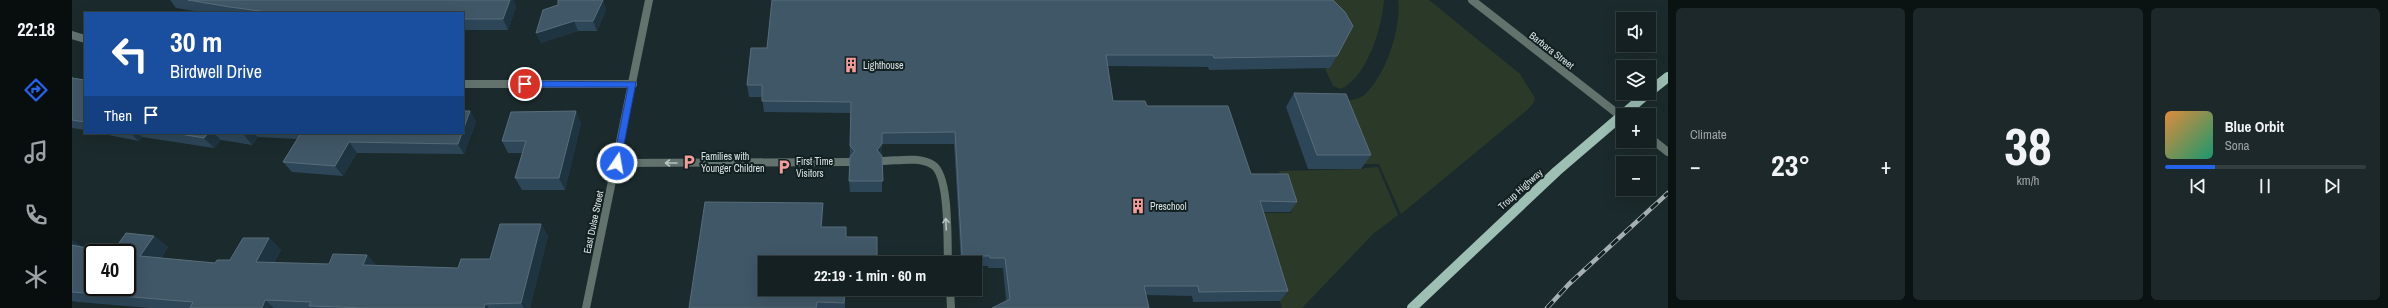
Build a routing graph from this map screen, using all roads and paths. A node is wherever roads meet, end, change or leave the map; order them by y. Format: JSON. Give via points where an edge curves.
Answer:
{"nodes":[{"id":1,"x":649,"y":0,"type":"edge"},
{"id":2,"x":1472,"y":0,"type":"edge"},
{"id":3,"x":72,"y":35,"type":"edge"},
{"id":4,"x":84,"y":39,"type":"edge"},
{"id":5,"x":1668,"y":77,"type":"edge"},
{"id":6,"x":464,"y":84,"type":"edge"},
{"id":7,"x":633,"y":84,"type":"junction"},
{"id":8,"x":1656,"y":87,"type":"edge"},
{"id":9,"x":1641,"y":100,"type":"edge"},
{"id":10,"x":1631,"y":108,"type":"edge"},
{"id":11,"x":1616,"y":111,"type":"edge"},
{"id":12,"x":1616,"y":121,"type":"edge"},
{"id":13,"x":1656,"y":143,"type":"edge"},
{"id":14,"x":1668,"y":152,"type":"edge"},
{"id":15,"x":882,"y":161,"type":"edge"},
{"id":16,"x":850,"y":162,"type":"edge"},
{"id":17,"x":617,"y":163,"type":"junction"},
{"id":18,"x":948,"y":256,"type":"edge"},
{"id":19,"x":950,"y":296,"type":"edge"},
{"id":20,"x":586,"y":308,"type":"edge"},
{"id":21,"x":951,"y":308,"type":"edge"},
{"id":22,"x":1412,"y":308,"type":"edge"}],
"edges":[{"from":1,"to":7,"type":"street","name":"East Dulse Street"},
{"from":2,"to":11,"type":"street","name":"Barbara Street"},
{"from":3,"to":4,"type":"street"},
{"from":5,"to":8,"type":"main road","name":"Troup Highway"},
{"from":6,"to":7,"type":"street"},
{"from":7,"to":17,"type":"street","name":"East Dulse Street"},
{"from":9,"to":10,"type":"main road","name":"Troup Highway"},
{"from":12,"to":22,"type":"main road","name":"Troup Highway","via":[[1468,253]]},
{"from":13,"to":14,"type":"street"},
{"from":18,"to":15,"type":"street","one_way":true,"via":[[944,188],[940,171],[933,164],[922,161]]},
{"from":16,"to":17,"type":"street","one_way":true},
{"from":17,"to":20,"type":"street","name":"East Dulse Street"},
{"from":19,"to":21,"type":"street"}]}
